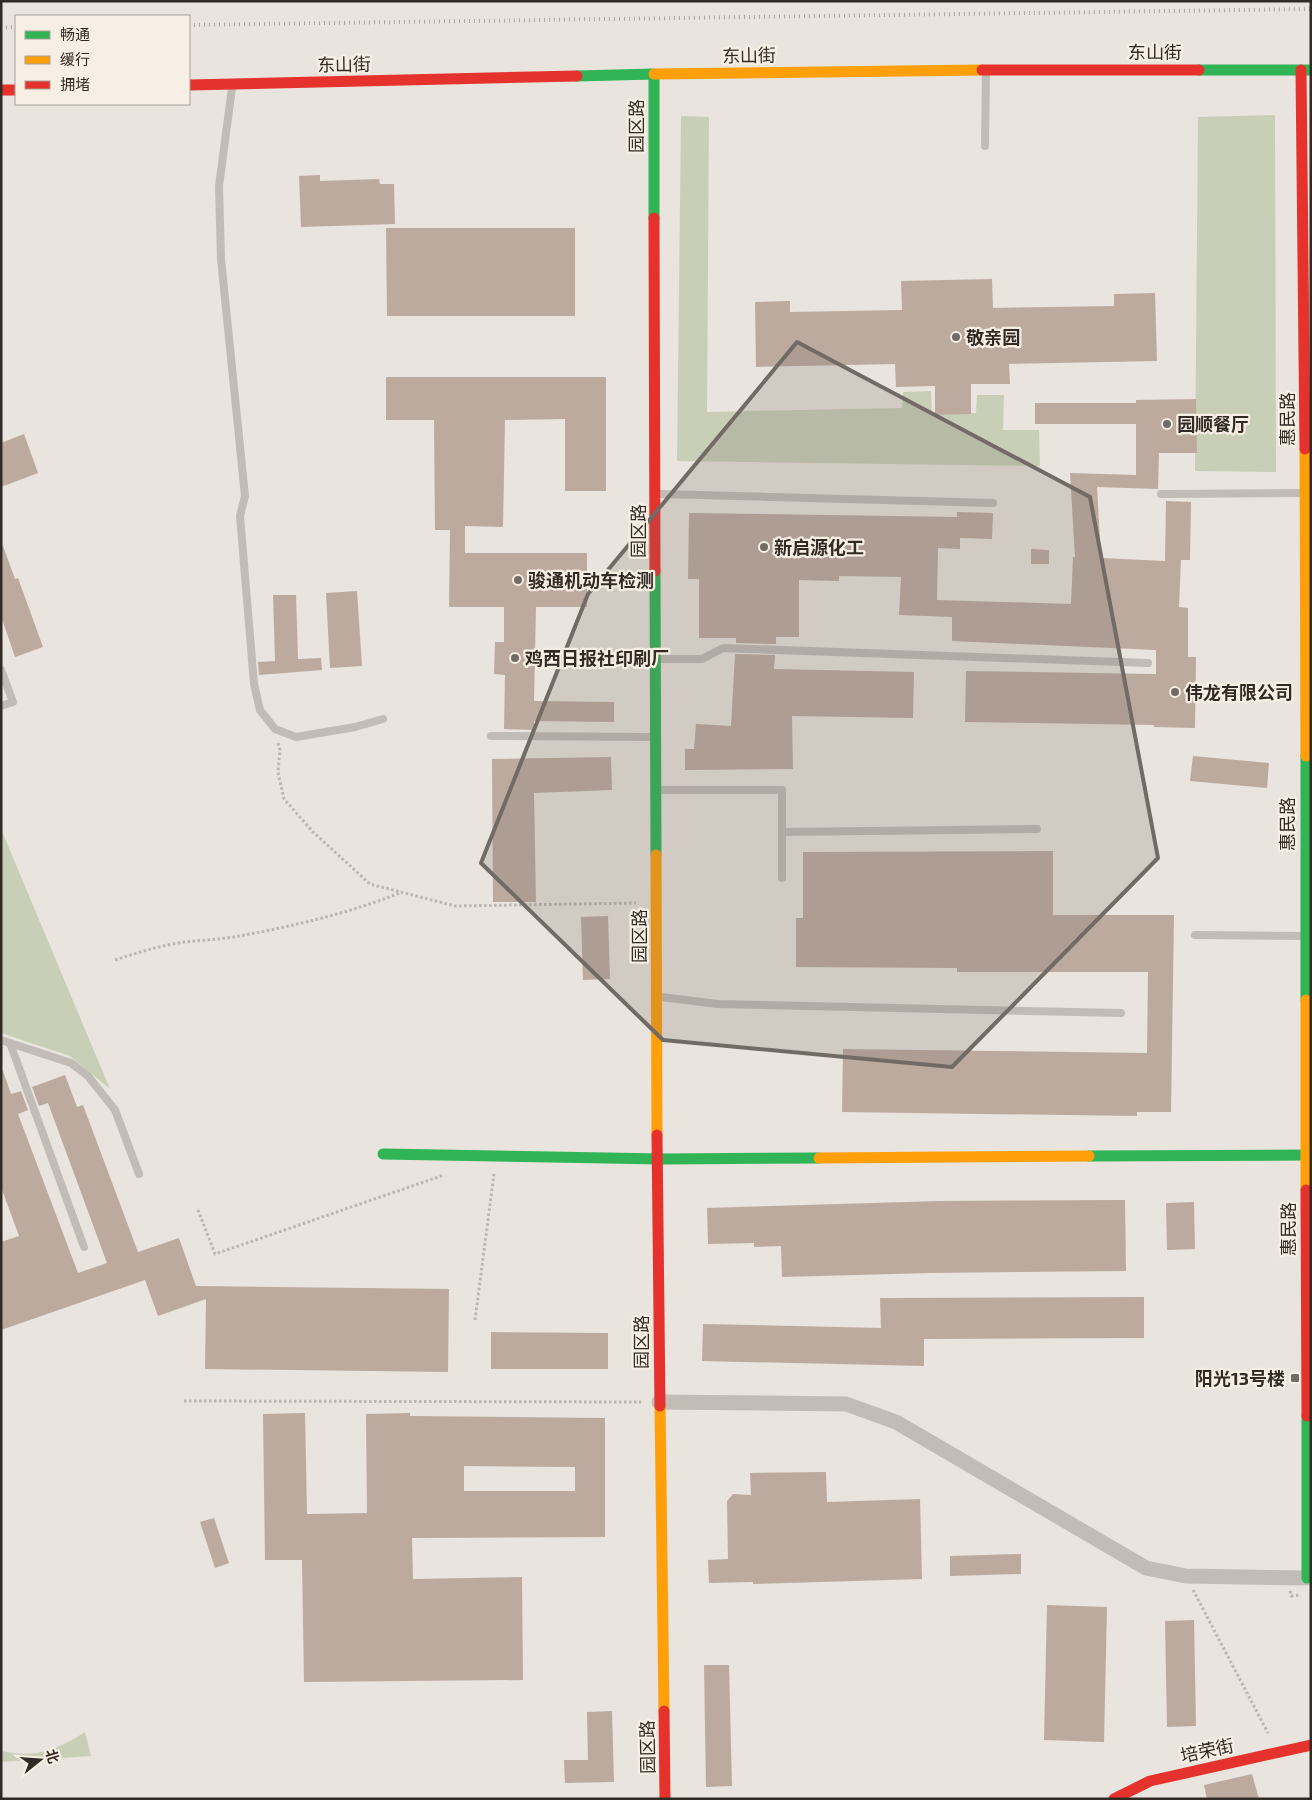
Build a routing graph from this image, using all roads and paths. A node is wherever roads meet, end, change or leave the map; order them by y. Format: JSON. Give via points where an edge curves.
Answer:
{"nodes":[{"id":1,"x":986,"y":70,"type":"junction"},
{"id":2,"x":1306,"y":70,"type":"edge"},
{"id":3,"x":654,"y":74,"type":"junction"},
{"id":4,"x":232,"y":84,"type":"junction"},
{"id":5,"x":190,"y":86,"type":"edge"},
{"id":6,"x":1,"y":90,"type":"edge"},
{"id":7,"x":15,"y":90,"type":"edge"},
{"id":8,"x":1306,"y":126,"type":"edge"},
{"id":9,"x":985,"y":146,"type":"dead end"},
{"id":10,"x":1307,"y":208,"type":"edge"},
{"id":11,"x":1307,"y":305,"type":"edge"},
{"id":12,"x":1308,"y":430,"type":"edge"},
{"id":13,"x":655,"y":494,"type":"junction"},
{"id":14,"x":1161,"y":494,"type":"dead end"},
{"id":15,"x":1305,"y":494,"type":"junction"},
{"id":16,"x":994,"y":503,"type":"dead end"},
{"id":17,"x":1308,"y":540,"type":"edge"},
{"id":18,"x":1308,"y":641,"type":"edge"},
{"id":19,"x":655,"y":659,"type":"junction"},
{"id":20,"x":1148,"y":664,"type":"dead end"},
{"id":21,"x":1,"y":670,"type":"edge"},
{"id":22,"x":1,"y":706,"type":"edge"},
{"id":23,"x":382,"y":719,"type":"dead end"},
{"id":24,"x":275,"y":729,"type":"junction"},
{"id":25,"x":491,"y":736,"type":"dead end"},
{"id":26,"x":656,"y":736,"type":"junction"},
{"id":27,"x":1308,"y":742,"type":"edge"},
{"id":28,"x":656,"y":790,"type":"junction"},
{"id":29,"x":1037,"y":829,"type":"dead end"},
{"id":30,"x":782,"y":832,"type":"junction"},
{"id":31,"x":1308,"y":840,"type":"edge"},
{"id":32,"x":782,"y":878,"type":"dead end"},
{"id":33,"x":402,"y":892,"type":"junction"},
{"id":34,"x":656,"y":902,"type":"junction"},
{"id":35,"x":1308,"y":907,"type":"edge"},
{"id":36,"x":1195,"y":935,"type":"dead end"},
{"id":37,"x":1305,"y":936,"type":"junction"},
{"id":38,"x":115,"y":960,"type":"dead end"},
{"id":39,"x":656,"y":996,"type":"junction"},
{"id":40,"x":1308,"y":1012,"type":"edge"},
{"id":41,"x":1121,"y":1013,"type":"dead end"},
{"id":42,"x":1,"y":1040,"type":"edge"},
{"id":43,"x":10,"y":1043,"type":"junction"},
{"id":44,"x":1307,"y":1145,"type":"edge"},
{"id":45,"x":383,"y":1154,"type":"dead end"},
{"id":46,"x":496,"y":1156,"type":"junction"},
{"id":47,"x":657,"y":1159,"type":"junction"},
{"id":48,"x":449,"y":1173,"type":"dead end"},
{"id":49,"x":139,"y":1174,"type":"dead end"},
{"id":50,"x":198,"y":1210,"type":"dead end"},
{"id":51,"x":1308,"y":1236,"type":"edge"},
{"id":52,"x":84,"y":1247,"type":"dead end"},
{"id":53,"x":475,"y":1320,"type":"dead end"},
{"id":54,"x":1308,"y":1342,"type":"edge"},
{"id":55,"x":184,"y":1401,"type":"dead end"},
{"id":56,"x":659,"y":1402,"type":"junction"},
{"id":57,"x":1309,"y":1405,"type":"edge"},
{"id":58,"x":1309,"y":1508,"type":"edge"},
{"id":59,"x":1186,"y":1576,"type":"junction"},
{"id":60,"x":1307,"y":1578,"type":"joint"},
{"id":61,"x":1311,"y":1745,"type":"edge"},
{"id":62,"x":1278,"y":1753,"type":"junction"},
{"id":63,"x":666,"y":1799,"type":"edge"},
{"id":64,"x":1114,"y":1799,"type":"edge"}],
"edges":[{"from":1,"to":2,"type":"main road","name":"东山街"},
{"from":1,"to":3,"type":"main road","name":"东山街"},
{"from":1,"to":9,"type":"lane"},
{"from":2,"to":8,"type":"main road","name":"惠民路"},
{"from":3,"to":4,"type":"main road","name":"东山街"},
{"from":3,"to":13,"type":"main road","name":"园区路"},
{"from":4,"to":5,"type":"main road","name":"东山街"},
{"from":4,"to":24,"type":"lane","via":[[219,186],[222,259],[245,496],[240,516],[254,684],[260,710]]},
{"from":6,"to":7,"type":"main road"},
{"from":8,"to":10,"type":"main road","name":"惠民路"},
{"from":10,"to":11,"type":"main road","name":"惠民路"},
{"from":11,"to":12,"type":"main road","name":"惠民路"},
{"from":12,"to":15,"type":"main road","name":"惠民路"},
{"from":13,"to":16,"type":"lane"},
{"from":13,"to":19,"type":"main road","name":"园区路"},
{"from":14,"to":15,"type":"lane"},
{"from":15,"to":17,"type":"main road","name":"惠民路"},
{"from":17,"to":18,"type":"main road","name":"惠民路"},
{"from":18,"to":27,"type":"main road","name":"惠民路"},
{"from":19,"to":20,"type":"lane","via":[[702,658],[723,648]]},
{"from":19,"to":26,"type":"main road","name":"园区路"},
{"from":21,"to":22,"type":"lane","via":[[13,702]]},
{"from":23,"to":24,"type":"lane","via":[[296,737]]},
{"from":24,"to":33,"type":"path","via":[[280,750],[278,772],[284,799],[313,832],[370,884]]},
{"from":25,"to":26,"type":"lane"},
{"from":26,"to":28,"type":"main road","name":"园区路"},
{"from":27,"to":31,"type":"main road","name":"惠民路"},
{"from":28,"to":30,"type":"lane","via":[[782,790]]},
{"from":28,"to":34,"type":"main road","name":"园区路"},
{"from":29,"to":30,"type":"lane"},
{"from":30,"to":32,"type":"lane"},
{"from":31,"to":35,"type":"main road","name":"惠民路"},
{"from":33,"to":34,"type":"path","via":[[455,906]]},
{"from":33,"to":38,"type":"path","via":[[370,905],[310,921],[237,937],[150,948]]},
{"from":34,"to":39,"type":"main road","name":"园区路"},
{"from":35,"to":37,"type":"main road","name":"惠民路"},
{"from":36,"to":37,"type":"lane"},
{"from":37,"to":40,"type":"main road","name":"惠民路"},
{"from":39,"to":41,"type":"lane","via":[[718,1004]]},
{"from":39,"to":47,"type":"main road","name":"园区路"},
{"from":40,"to":44,"type":"main road","name":"惠民路"},
{"from":42,"to":43,"type":"lane"},
{"from":43,"to":49,"type":"lane","via":[[71,1063],[88,1076],[115,1110]]},
{"from":43,"to":52,"type":"lane"},
{"from":44,"to":47,"type":"main road"},
{"from":44,"to":51,"type":"main road","name":"惠民路"},
{"from":45,"to":46,"type":"main road"},
{"from":46,"to":47,"type":"main road"},
{"from":46,"to":53,"type":"path"},
{"from":47,"to":56,"type":"main road","name":"园区路"},
{"from":48,"to":50,"type":"path","via":[[215,1254]]},
{"from":51,"to":54,"type":"main road","name":"惠民路"},
{"from":54,"to":57,"type":"main road","name":"惠民路"},
{"from":55,"to":56,"type":"path"},
{"from":56,"to":59,"type":"street","via":[[846,1404],[896,1422],[1146,1568]]},
{"from":56,"to":63,"type":"main road","name":"园区路"},
{"from":57,"to":58,"type":"main road","name":"惠民路"},
{"from":58,"to":60,"type":"main road","name":"惠民路"},
{"from":59,"to":60,"type":"street"},
{"from":59,"to":62,"type":"path"},
{"from":61,"to":62,"type":"main road","name":"培荣街"},
{"from":62,"to":64,"type":"main road","name":"培荣街","via":[[1150,1781]]}]}
